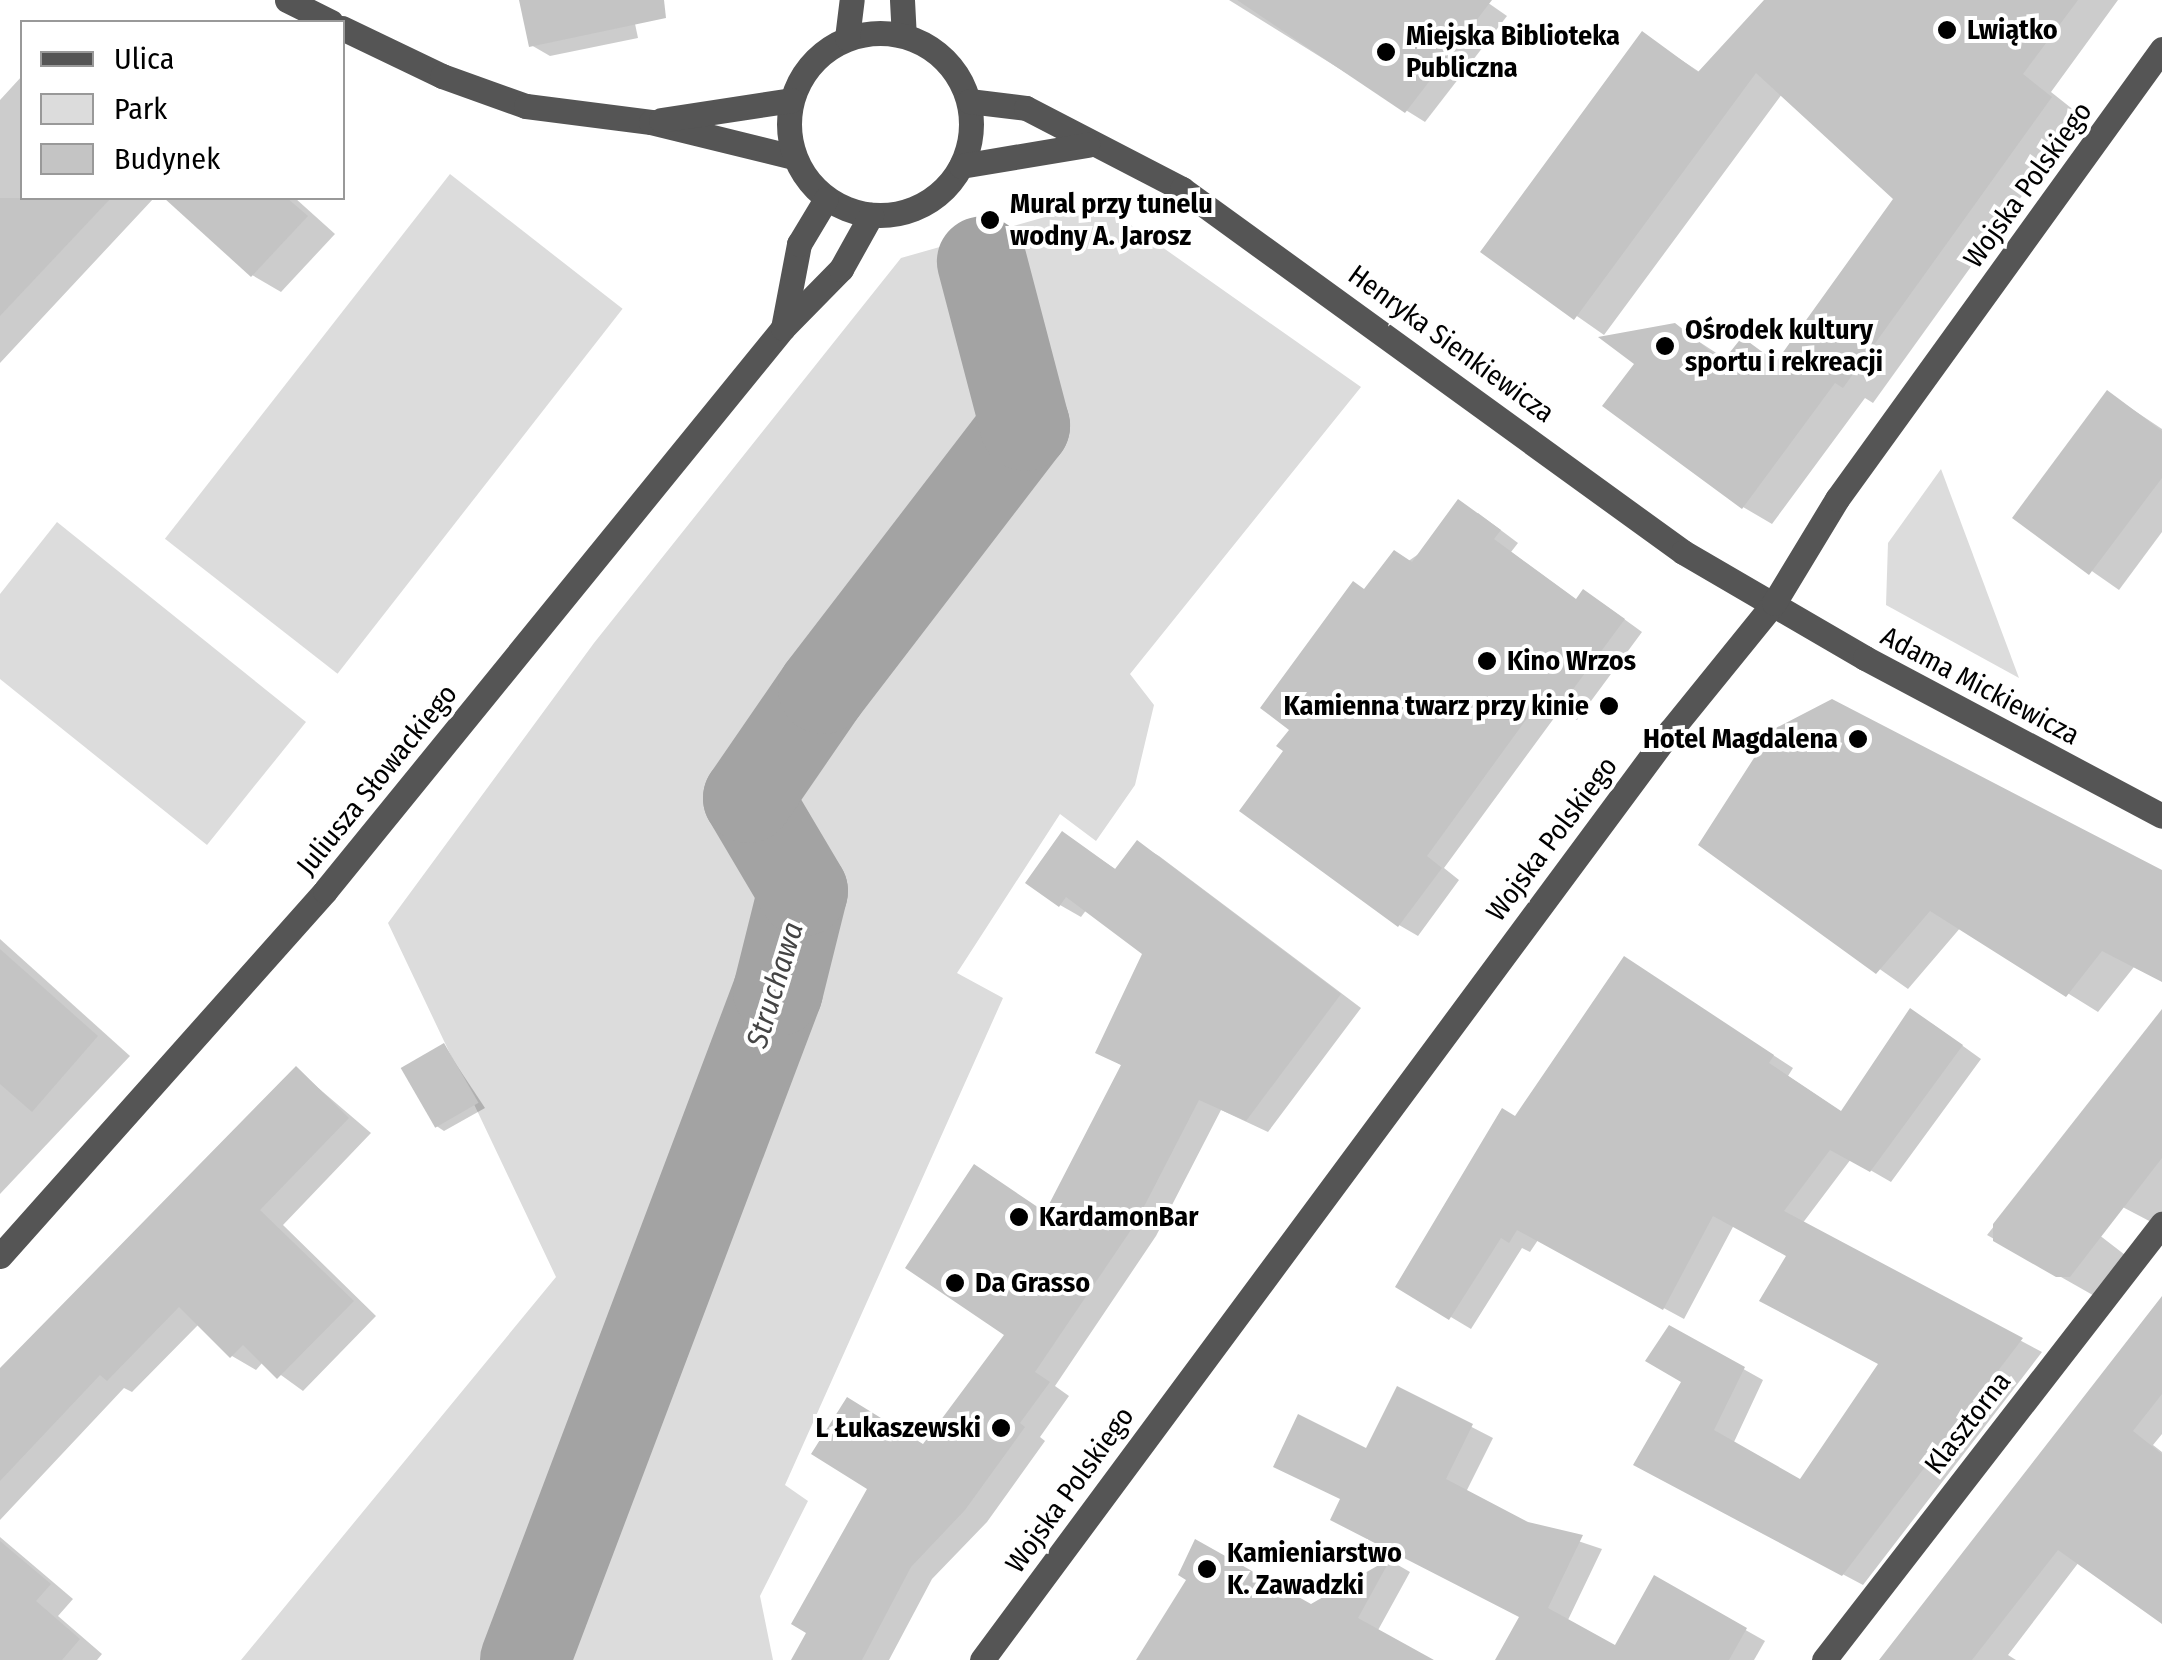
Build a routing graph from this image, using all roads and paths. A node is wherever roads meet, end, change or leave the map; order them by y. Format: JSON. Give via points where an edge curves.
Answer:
{"nodes":[{"id":1,"x":287,"y":0,"type":"edge"},
{"id":2,"x":852,"y":0,"type":"edge"},
{"id":3,"x":902,"y":0,"type":"edge"},
{"id":4,"x":327,"y":20,"type":"edge"},
{"id":5,"x":345,"y":29,"type":"edge"},
{"id":6,"x":904,"y":35,"type":"junction"},
{"id":7,"x":847,"y":38,"type":"junction"},
{"id":8,"x":2162,"y":49,"type":"edge"},
{"id":9,"x":791,"y":100,"type":"junction"},
{"id":10,"x":969,"y":101,"type":"junction"},
{"id":11,"x":651,"y":122,"type":"junction"},
{"id":12,"x":1087,"y":145,"type":"junction"},
{"id":13,"x":794,"y":157,"type":"junction"},
{"id":14,"x":961,"y":166,"type":"junction"},
{"id":15,"x":826,"y":199,"type":"junction"},
{"id":16,"x":872,"y":216,"type":"junction"},
{"id":17,"x":782,"y":328,"type":"junction"},
{"id":18,"x":1774,"y":603,"type":"junction"},
{"id":19,"x":2162,"y":816,"type":"edge"},
{"id":20,"x":2162,"y":1224,"type":"edge"},
{"id":21,"x":0,"y":1256,"type":"edge"},
{"id":22,"x":982,"y":1660,"type":"edge"},
{"id":23,"x":1824,"y":1660,"type":"edge"}],
"edges":[{"from":1,"to":4,"type":"street"},
{"from":2,"to":7,"type":"street"},
{"from":3,"to":6,"type":"street"},
{"from":5,"to":11,"type":"street","via":[[442,76],[526,106]]},
{"from":6,"to":7,"type":"street"},
{"from":6,"to":10,"type":"street","via":[[946,59]]},
{"from":7,"to":9,"type":"street","via":[[812,63]]},
{"from":8,"to":18,"type":"street","name":"Wojska Polskiego","via":[[1837,499]]},
{"from":9,"to":11,"type":"street"},
{"from":9,"to":13,"type":"street"},
{"from":10,"to":12,"type":"street","name":"Henryka Sienkiewicza","via":[[1026,108]]},
{"from":10,"to":14,"type":"street","via":[[971,134]]},
{"from":11,"to":13,"type":"street"},
{"from":12,"to":14,"type":"street"},
{"from":12,"to":18,"type":"street","name":"Henryka Sienkiewicza","via":[[1182,190],[1260,241],[1682,552]]},
{"from":13,"to":15,"type":"street"},
{"from":14,"to":16,"type":"street","via":[[939,194],[907,212]]},
{"from":15,"to":16,"type":"street"},
{"from":15,"to":17,"type":"street","name":"Juliusza Słowackiego","via":[[800,244]]},
{"from":16,"to":17,"type":"street","name":"Juliusza Słowackiego","via":[[841,269]]},
{"from":17,"to":21,"type":"street","name":"Juliusza Słowackiego","via":[[325,892]]},
{"from":18,"to":19,"type":"street","name":"Adama Mickiewicza"},
{"from":18,"to":22,"type":"street","name":"Wojska Polskiego","via":[[1680,717]]},
{"from":20,"to":23,"type":"street","name":"Klasztorna"}]}
